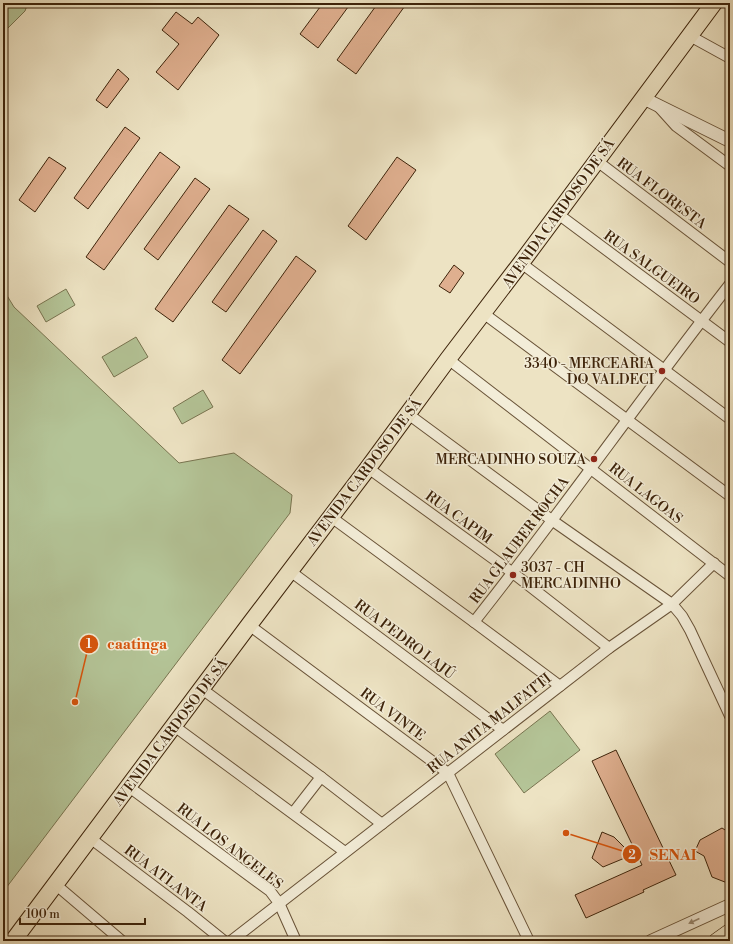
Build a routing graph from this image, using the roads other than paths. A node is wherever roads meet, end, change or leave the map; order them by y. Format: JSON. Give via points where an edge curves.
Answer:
{"nodes":[{"id":1,"x":714,"y":3,"type":"edge"},
{"id":2,"x":690,"y":36,"type":"junction"},
{"id":3,"x":730,"y":58,"type":"edge"},
{"id":4,"x":650,"y":101,"type":"junction"},
{"id":5,"x":730,"y":141,"type":"edge"},
{"id":6,"x":597,"y":161,"type":"junction"},
{"id":7,"x":730,"y":166,"type":"edge"},
{"id":8,"x":558,"y":214,"type":"junction"},
{"id":9,"x":730,"y":262,"type":"edge"},
{"id":10,"x":521,"y":264,"type":"junction"},
{"id":11,"x":730,"y":284,"type":"edge"},
{"id":12,"x":483,"y":313,"type":"junction"},
{"id":13,"x":701,"y":321,"type":"junction"},
{"id":14,"x":730,"y":342,"type":"edge"},
{"id":15,"x":448,"y":359,"type":"junction"},
{"id":16,"x":664,"y":369,"type":"junction"},
{"id":17,"x":408,"y":414,"type":"junction"},
{"id":18,"x":628,"y":419,"type":"junction"},
{"id":19,"x":730,"y":419,"type":"edge"},
{"id":20,"x":368,"y":468,"type":"junction"},
{"id":21,"x":591,"y":468,"type":"junction"},
{"id":22,"x":730,"y":496,"type":"edge"},
{"id":23,"x":330,"y":517,"type":"junction"},
{"id":24,"x":553,"y":521,"type":"junction"},
{"id":25,"x":714,"y":563,"type":"junction"},
{"id":26,"x":290,"y":571,"type":"junction"},
{"id":27,"x":513,"y":573,"type":"junction"},
{"id":28,"x":730,"y":575,"type":"edge"},
{"id":29,"x":672,"y":604,"type":"junction"},
{"id":30,"x":474,"y":622,"type":"junction"},
{"id":31,"x":249,"y":625,"type":"junction"},
{"id":32,"x":609,"y":648,"type":"junction"},
{"id":33,"x":560,"y":686,"type":"junction"},
{"id":34,"x":202,"y":689,"type":"junction"},
{"id":35,"x":730,"y":716,"type":"edge"},
{"id":36,"x":174,"y":726,"type":"junction"},
{"id":37,"x":503,"y":730,"type":"junction"},
{"id":38,"x":448,"y":772,"type":"junction"},
{"id":39,"x":321,"y":776,"type":"junction"},
{"id":40,"x":129,"y":787,"type":"junction"},
{"id":41,"x":293,"y":813,"type":"junction"},
{"id":42,"x":382,"y":824,"type":"junction"},
{"id":43,"x":90,"y":838,"type":"junction"},
{"id":44,"x":345,"y":852,"type":"junction"},
{"id":45,"x":54,"y":884,"type":"junction"},
{"id":46,"x":279,"y":903,"type":"junction"},
{"id":47,"x":730,"y":905,"type":"edge"},
{"id":48,"x":730,"y":931,"type":"edge"},
{"id":49,"x":18,"y":939,"type":"edge"},
{"id":50,"x":122,"y":941,"type":"edge"},
{"id":51,"x":224,"y":941,"type":"edge"},
{"id":52,"x":231,"y":941,"type":"edge"},
{"id":53,"x":296,"y":941,"type":"edge"},
{"id":54,"x":528,"y":941,"type":"edge"},
{"id":55,"x":651,"y":941,"type":"edge"},
{"id":56,"x":716,"y":941,"type":"edge"}],
"edges":[{"from":1,"to":2,"type":"highway","name":"AVENIDA CARDOSO DE SÁ"},
{"from":2,"to":3,"type":"street"},
{"from":2,"to":4,"type":"highway","name":"AVENIDA CARDOSO DE SÁ"},
{"from":4,"to":5,"type":"street"},
{"from":4,"to":6,"type":"highway","name":"AVENIDA CARDOSO DE SÁ"},
{"from":4,"to":7,"type":"street","via":[[676,126]]},
{"from":6,"to":8,"type":"highway","name":"AVENIDA CARDOSO DE SÁ"},
{"from":6,"to":9,"type":"street","name":"RUA FLORESTA"},
{"from":8,"to":10,"type":"highway","name":"AVENIDA CARDOSO DE SÁ"},
{"from":8,"to":13,"type":"street","name":"RUA SALGUEIRO"},
{"from":10,"to":12,"type":"highway","name":"AVENIDA CARDOSO DE SÁ"},
{"from":10,"to":16,"type":"street"},
{"from":11,"to":13,"type":"street","name":"RUA GLAUBER ROCHA"},
{"from":12,"to":15,"type":"highway","name":"AVENIDA CARDOSO DE SÁ"},
{"from":12,"to":18,"type":"street"},
{"from":13,"to":14,"type":"street","name":"RUA SALGUEIRO"},
{"from":13,"to":16,"type":"street","name":"RUA GLAUBER ROCHA"},
{"from":15,"to":17,"type":"highway","name":"AVENIDA CARDOSO DE SÁ"},
{"from":15,"to":21,"type":"street","name":"RUA LAGOAS"},
{"from":16,"to":18,"type":"street","name":"RUA GLAUBER ROCHA"},
{"from":16,"to":19,"type":"street"},
{"from":17,"to":20,"type":"highway","name":"AVENIDA CARDOSO DE SÁ"},
{"from":17,"to":24,"type":"street"},
{"from":18,"to":21,"type":"street","name":"RUA GLAUBER ROCHA"},
{"from":18,"to":22,"type":"street"},
{"from":20,"to":23,"type":"highway","name":"AVENIDA CARDOSO DE SÁ"},
{"from":20,"to":27,"type":"street","name":"RUA CAPIM"},
{"from":21,"to":24,"type":"street","name":"RUA GLAUBER ROCHA"},
{"from":21,"to":25,"type":"street","name":"RUA LAGOAS"},
{"from":23,"to":26,"type":"highway","name":"AVENIDA CARDOSO DE SÁ"},
{"from":23,"to":30,"type":"street"},
{"from":24,"to":27,"type":"street","name":"RUA GLAUBER ROCHA"},
{"from":24,"to":29,"type":"street"},
{"from":25,"to":28,"type":"street","name":"RUA LAGOAS"},
{"from":25,"to":29,"type":"street","name":"RUA ANITA MALFATTI"},
{"from":26,"to":31,"type":"highway","name":"AVENIDA CARDOSO DE SÁ"},
{"from":26,"to":37,"type":"street","name":"RUA PEDRO LAJÚ"},
{"from":27,"to":30,"type":"street","name":"RUA GLAUBER ROCHA"},
{"from":27,"to":32,"type":"street","name":"RUA CAPIM"},
{"from":29,"to":32,"type":"street","name":"RUA ANITA MALFATTI"},
{"from":29,"to":35,"type":"street","via":[[690,630]]},
{"from":30,"to":33,"type":"street"},
{"from":31,"to":34,"type":"highway","name":"AVENIDA CARDOSO DE SÁ"},
{"from":31,"to":38,"type":"street","name":"RUA VINTE"},
{"from":32,"to":33,"type":"street","name":"RUA ANITA MALFATTI"},
{"from":33,"to":37,"type":"street","name":"RUA ANITA MALFATTI"},
{"from":34,"to":36,"type":"highway","name":"AVENIDA CARDOSO DE SÁ"},
{"from":34,"to":39,"type":"street"},
{"from":36,"to":40,"type":"highway","name":"AVENIDA CARDOSO DE SÁ"},
{"from":36,"to":41,"type":"street"},
{"from":37,"to":38,"type":"street","name":"RUA ANITA MALFATTI"},
{"from":38,"to":42,"type":"street","name":"RUA ANITA MALFATTI"},
{"from":38,"to":54,"type":"street","name":"RUA VINTE"},
{"from":39,"to":41,"type":"street"},
{"from":39,"to":42,"type":"street"},
{"from":40,"to":43,"type":"highway","name":"AVENIDA CARDOSO DE SÁ"},
{"from":40,"to":46,"type":"street","name":"RUA LOS ANGELES","via":[[264,886]]},
{"from":41,"to":44,"type":"street"},
{"from":42,"to":44,"type":"street","name":"RUA ANITA MALFATTI"},
{"from":43,"to":45,"type":"highway","name":"AVENIDA CARDOSO DE SÁ"},
{"from":43,"to":51,"type":"street","name":"RUA ATLANTA"},
{"from":44,"to":46,"type":"street","name":"RUA ANITA MALFATTI"},
{"from":45,"to":49,"type":"highway","name":"AVENIDA CARDOSO DE SÁ"},
{"from":45,"to":50,"type":"street"},
{"from":46,"to":52,"type":"street","name":"RUA ANITA MALFATTI"},
{"from":46,"to":53,"type":"street","name":"RUA LOS ANGELES"},
{"from":47,"to":55,"type":"street","one_way":true},
{"from":48,"to":56,"type":"main road"}]}
